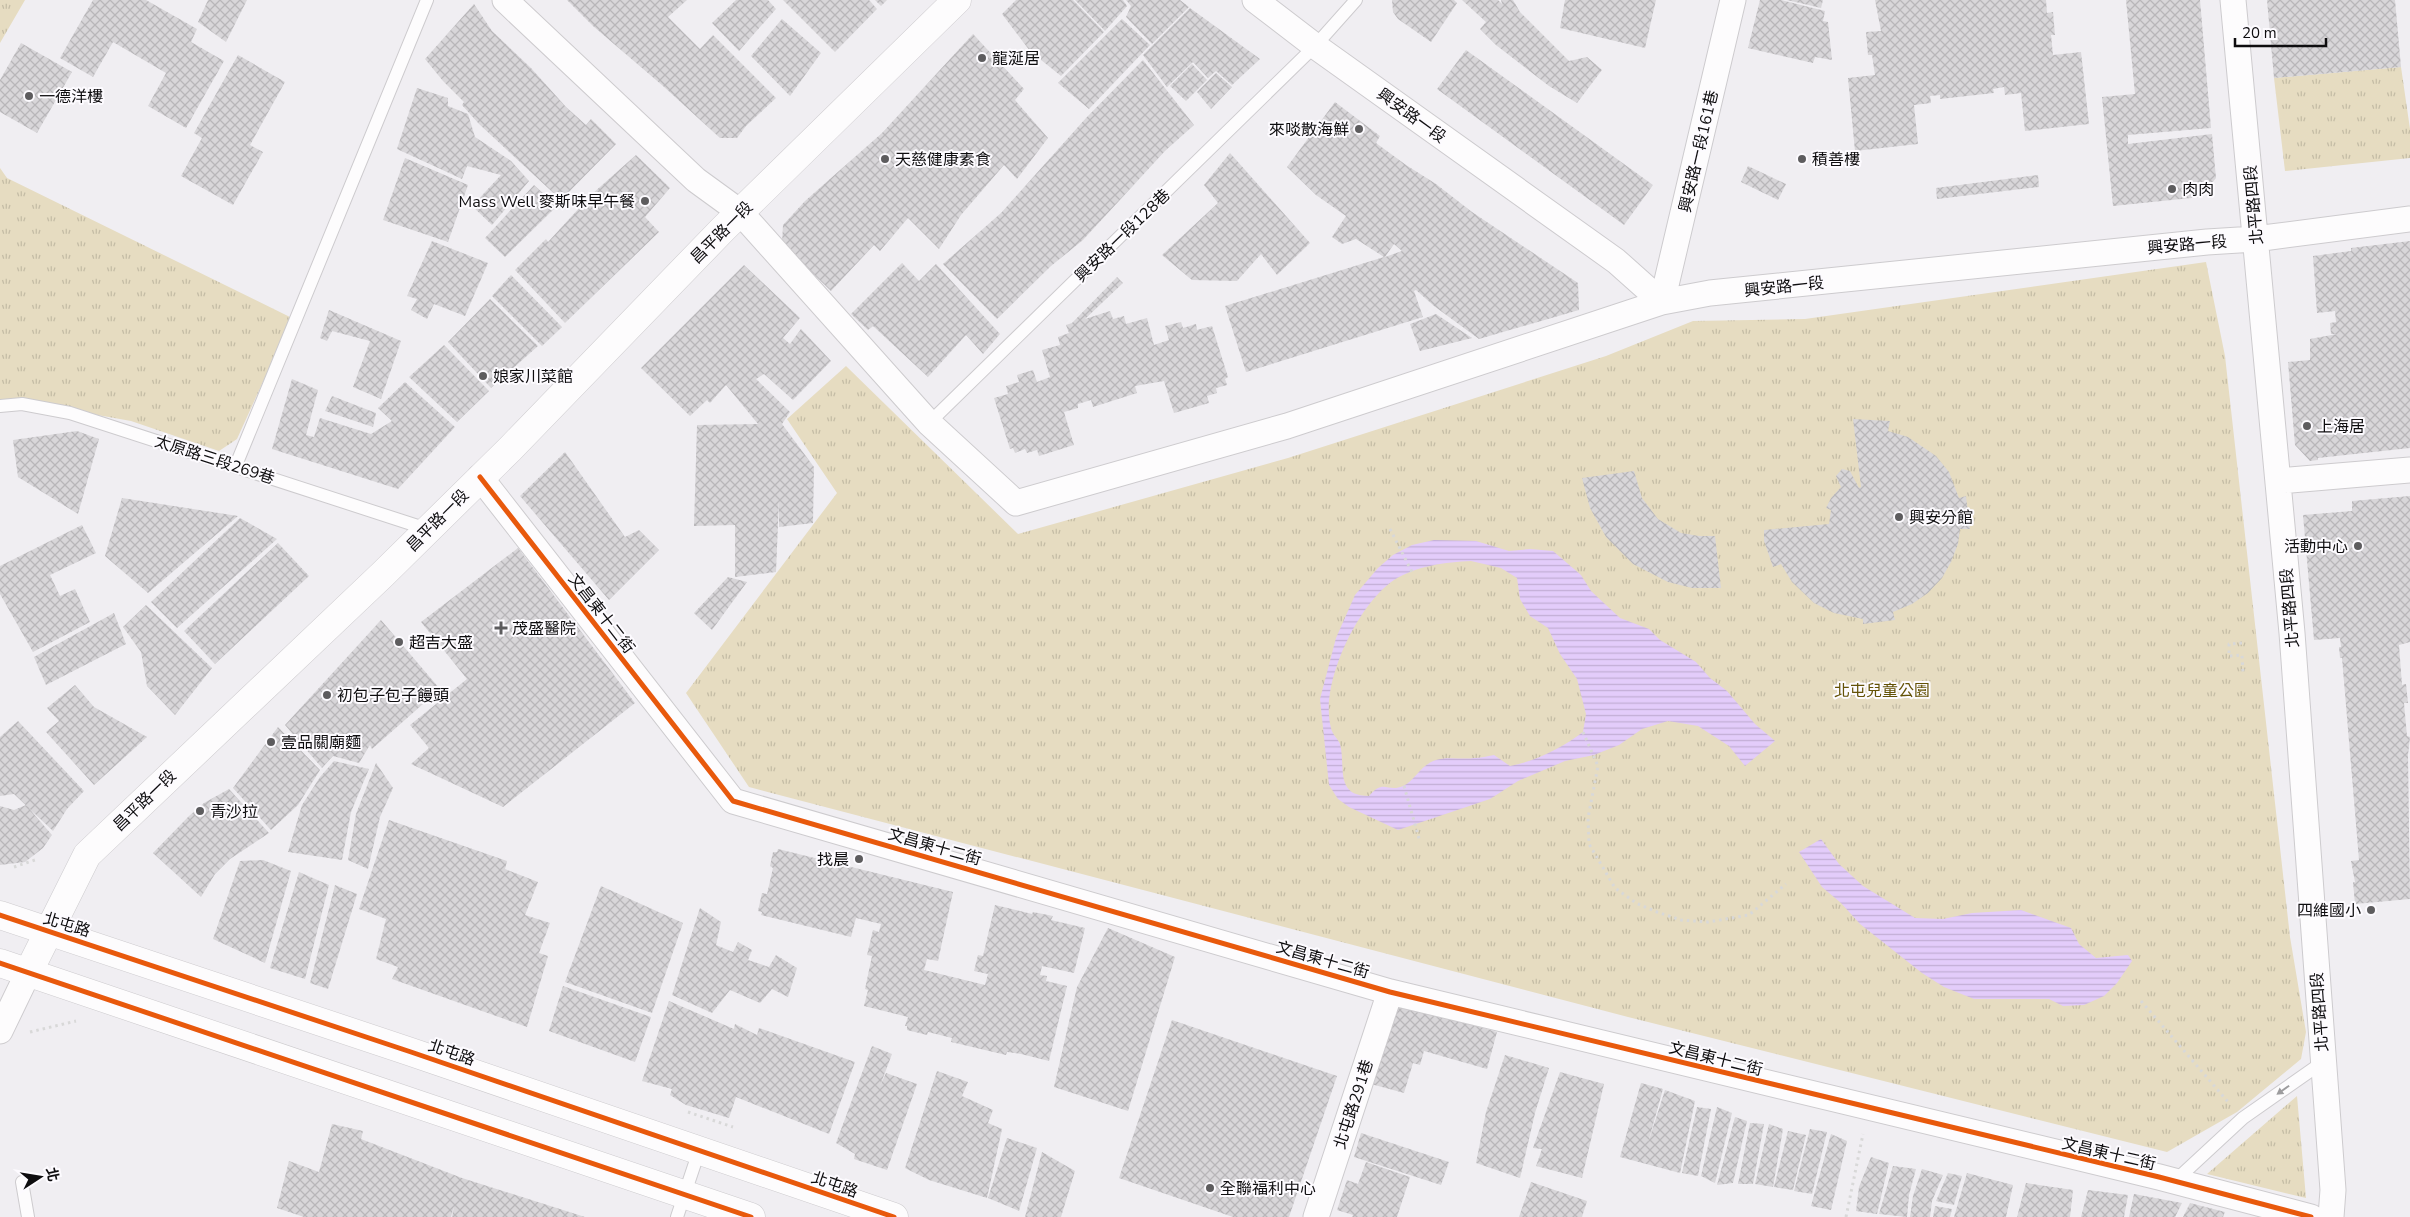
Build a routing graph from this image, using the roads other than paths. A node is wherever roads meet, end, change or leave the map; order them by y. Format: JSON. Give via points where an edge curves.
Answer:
{"nodes":[{"id":1,"x":427,"y":0,"type":"edge"},
{"id":2,"x":505,"y":0,"type":"edge"},
{"id":3,"x":957,"y":0,"type":"edge"},
{"id":4,"x":1255,"y":0,"type":"edge"},
{"id":5,"x":1356,"y":0,"type":"edge"},
{"id":6,"x":1732,"y":0,"type":"edge"},
{"id":7,"x":2233,"y":0,"type":"edge"},
{"id":8,"x":1315,"y":46,"type":"junction"},
{"id":9,"x":740,"y":212,"type":"junction"},
{"id":10,"x":2410,"y":219,"type":"edge"},
{"id":11,"x":2256,"y":239,"type":"junction"},
{"id":12,"x":1662,"y":302,"type":"junction"},
{"id":13,"x":0,"y":406,"type":"edge"},
{"id":14,"x":930,"y":424,"type":"junction"},
{"id":15,"x":236,"y":465,"type":"junction"},
{"id":16,"x":2410,"y":470,"type":"edge"},
{"id":17,"x":480,"y":478,"type":"junction"},
{"id":18,"x":2278,"y":481,"type":"junction"},
{"id":19,"x":428,"y":529,"type":"junction"},
{"id":20,"x":0,"y":915,"type":"edge"},
{"id":21,"x":48,"y":932,"type":"junction"},
{"id":22,"x":0,"y":963,"type":"edge"},
{"id":23,"x":28,"y":973,"type":"junction"},
{"id":24,"x":1390,"y":992,"type":"junction"},
{"id":25,"x":12,"y":1032,"type":"edge"},
{"id":26,"x":2323,"y":1062,"type":"junction"},
{"id":27,"x":699,"y":1151,"type":"junction"},
{"id":28,"x":2174,"y":1181,"type":"junction"},
{"id":29,"x":22,"y":1182,"type":"dead end"},
{"id":30,"x":681,"y":1206,"type":"edge"},
{"id":31,"x":28,"y":1217,"type":"edge"},
{"id":32,"x":751,"y":1217,"type":"edge"},
{"id":33,"x":894,"y":1217,"type":"edge"},
{"id":34,"x":1316,"y":1217,"type":"edge"},
{"id":35,"x":2311,"y":1217,"type":"edge"},
{"id":36,"x":2331,"y":1217,"type":"edge"}],
"edges":[{"from":1,"to":15,"type":"lane"},
{"from":2,"to":9,"type":"street","via":[[696,180]]},
{"from":3,"to":9,"type":"main road","name":"昌平路一段"},
{"from":4,"to":8,"type":"street","name":"興安路一段"},
{"from":5,"to":8,"type":"lane","name":"興安路一段128巷"},
{"from":6,"to":12,"type":"street","name":"興安路一段161巷"},
{"from":7,"to":11,"type":"street","name":"北平路四段"},
{"from":8,"to":12,"type":"street","name":"興安路一段","via":[[1616,261]]},
{"from":8,"to":14,"type":"lane","name":"興安路一段128巷"},
{"from":9,"to":14,"type":"street"},
{"from":9,"to":17,"type":"main road","name":"昌平路一段"},
{"from":10,"to":11,"type":"street","name":"興安路一段"},
{"from":11,"to":12,"type":"street","name":"興安路一段","via":[[1730,291]]},
{"from":11,"to":18,"type":"street","name":"北平路四段"},
{"from":12,"to":14,"type":"street","via":[[1287,426],[1016,503]]},
{"from":13,"to":15,"type":"lane","name":"太原路三段269巷","via":[[22,404],[70,413]]},
{"from":15,"to":19,"type":"lane","name":"太原路三段269巷"},
{"from":16,"to":18,"type":"street"},
{"from":17,"to":19,"type":"main road","name":"昌平路一段"},
{"from":17,"to":24,"type":"street","name":"文昌東十二街","via":[[733,801]]},
{"from":18,"to":26,"type":"street","name":"北平路四段"},
{"from":19,"to":21,"type":"main road","name":"昌平路一段","via":[[87,855]]},
{"from":20,"to":21,"type":"main road","name":"北屯路"},
{"from":21,"to":23,"type":"main road","name":"昌平路一段"},
{"from":21,"to":27,"type":"main road","name":"北屯路","via":[[402,1048]]},
{"from":22,"to":23,"type":"main road"},
{"from":23,"to":25,"type":"street"},
{"from":23,"to":30,"type":"main road"},
{"from":24,"to":28,"type":"street","name":"文昌東十二街"},
{"from":24,"to":34,"type":"street","name":"北屯路291巷"},
{"from":26,"to":28,"type":"lane","one_way":true,"via":[[2244,1118]]},
{"from":26,"to":36,"type":"street","name":"北平路四段","via":[[2333,1190]]},
{"from":27,"to":30,"type":"lane"},
{"from":27,"to":33,"type":"main road","name":"北屯路"},
{"from":28,"to":35,"type":"street","name":"文昌東十二街"},
{"from":29,"to":31,"type":"lane"},
{"from":30,"to":32,"type":"main road"}]}
